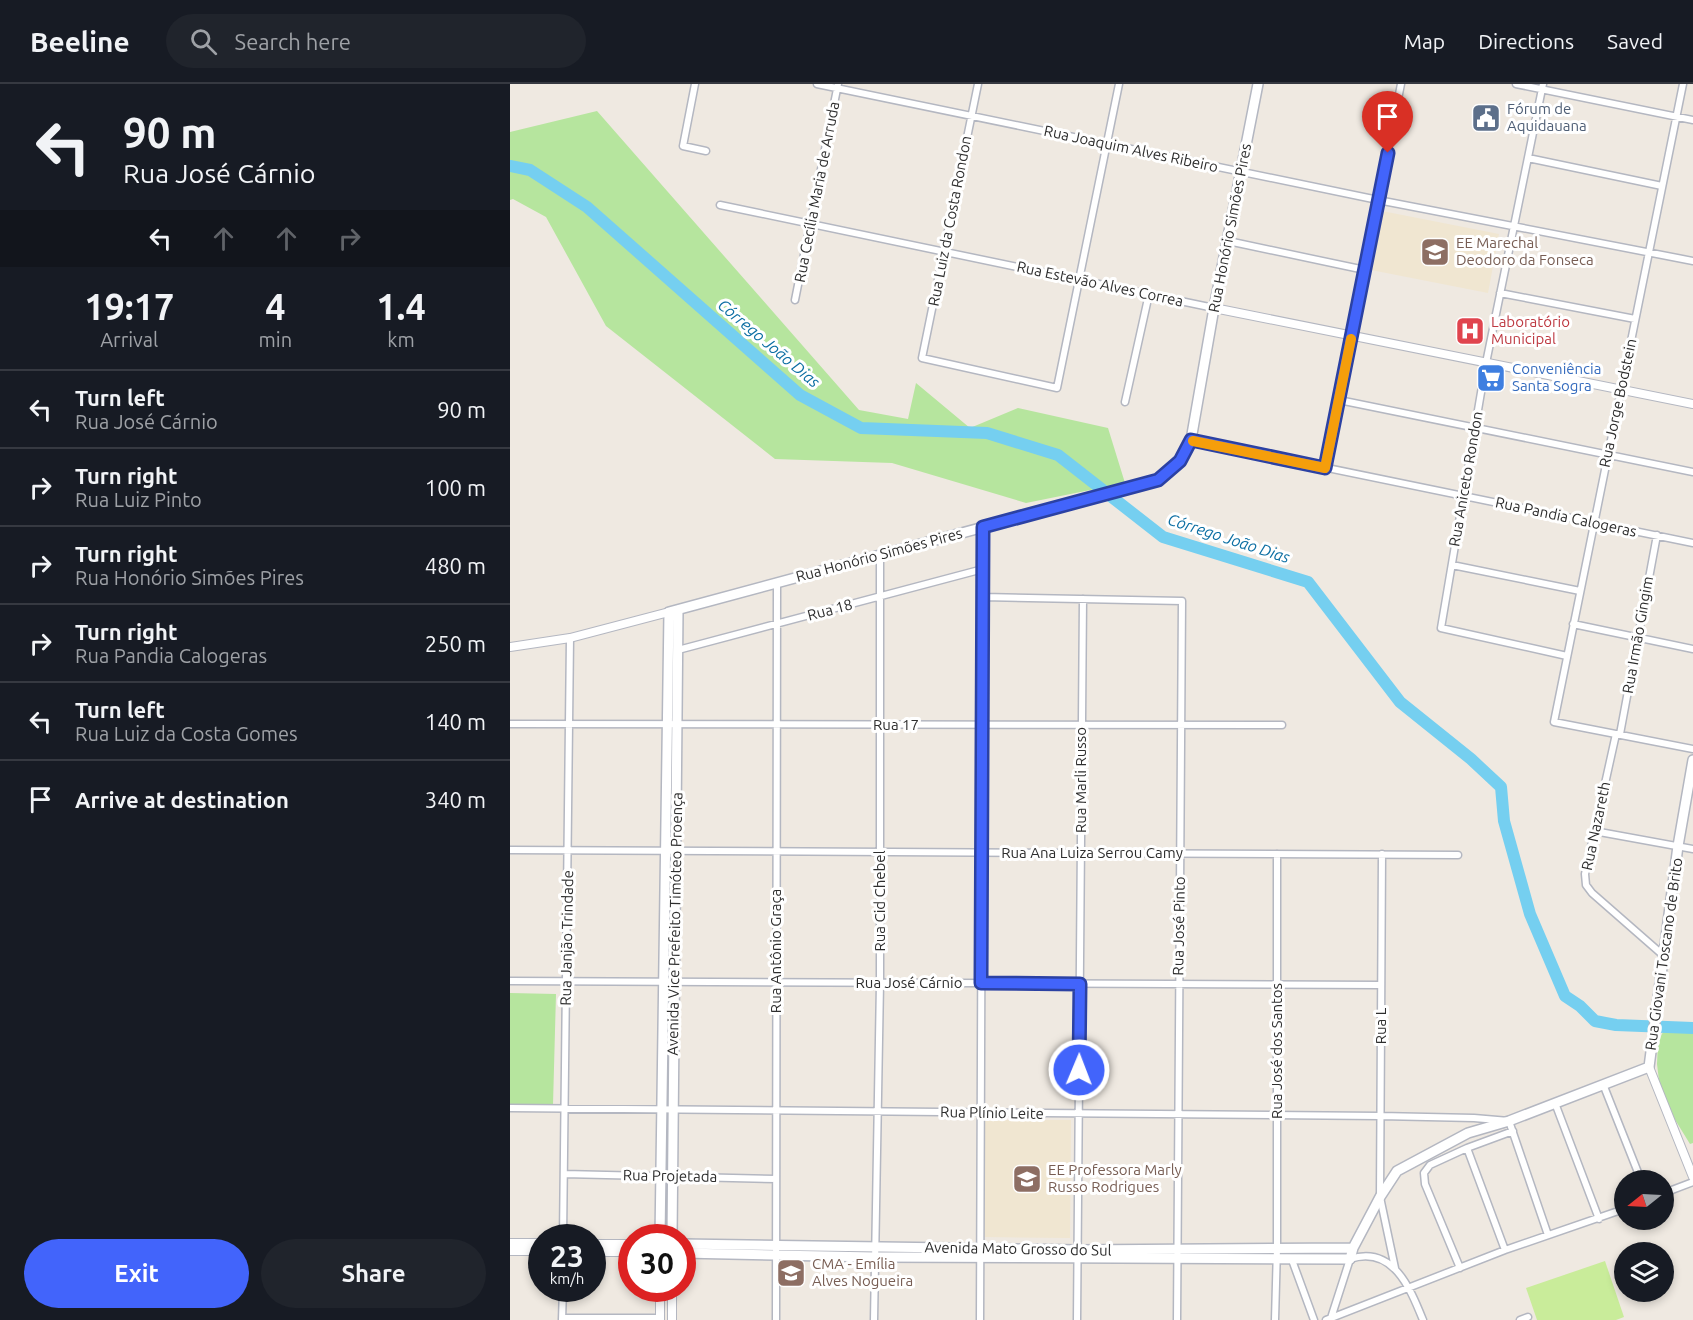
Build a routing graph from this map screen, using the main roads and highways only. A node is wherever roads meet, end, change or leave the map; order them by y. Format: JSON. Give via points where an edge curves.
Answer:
{"nodes":[{"id":1,"x":1258,"y":84,"type":"edge"},
{"id":2,"x":674,"y":611,"type":"junction"},
{"id":3,"x":672,"y":725,"type":"junction"},
{"id":4,"x":1693,"y":760,"type":"edge"},
{"id":5,"x":660,"y":1224,"type":"edge"},
{"id":6,"x":672,"y":1224,"type":"edge"},
{"id":7,"x":696,"y":1245,"type":"edge"},
{"id":8,"x":1353,"y":1248,"type":"junction"},
{"id":9,"x":776,"y":1252,"type":"junction"},
{"id":10,"x":696,"y":1253,"type":"edge"},
{"id":11,"x":981,"y":1254,"type":"junction"},
{"id":12,"x":1177,"y":1255,"type":"junction"}],
"edges":[{"from":1,"to":2,"type":"main road","name":"Rua Honório Simões Pires","via":[[1191,440],[1180,461],[1158,480]]},
{"from":2,"to":3,"type":"main road","name":"Avenida Vice Prefeito Timóteo Proença"},
{"from":2,"to":3,"type":"main road","name":"Avenida Vice Prefeito Timóteo Proença","via":[[678,650]]},
{"from":3,"to":5,"type":"main road","name":"Avenida Vice Prefeito Timóteo Proença","via":[[665,851]]},
{"from":3,"to":6,"type":"main road","name":"Avenida Vice Prefeito Timóteo Proença","via":[[676,851]]},
{"from":4,"to":8,"type":"main road","name":"Rua Giovani Toscano de Brito","via":[[1649,1067],[1468,1133],[1396,1171]]},
{"from":7,"to":9,"type":"main road","name":"Avenida Mato Grosso do Sul"},
{"from":8,"to":12,"type":"main road","name":"Avenida Mato Grosso do Sul","via":[[1277,1247]]},
{"from":8,"to":12,"type":"main road","name":"Avenida Mato Grosso do Sul","via":[[1350,1259]]},
{"from":9,"to":10,"type":"main road","name":"Avenida Mato Grosso do Sul"},
{"from":9,"to":11,"type":"main road","name":"Avenida Mato Grosso do Sul","via":[[874,1257]]},
{"from":9,"to":11,"type":"main road","name":"Avenida Mato Grosso do Sul","via":[[874,1246]]},
{"from":11,"to":12,"type":"main road","name":"Avenida Mato Grosso do Sul"}]}
